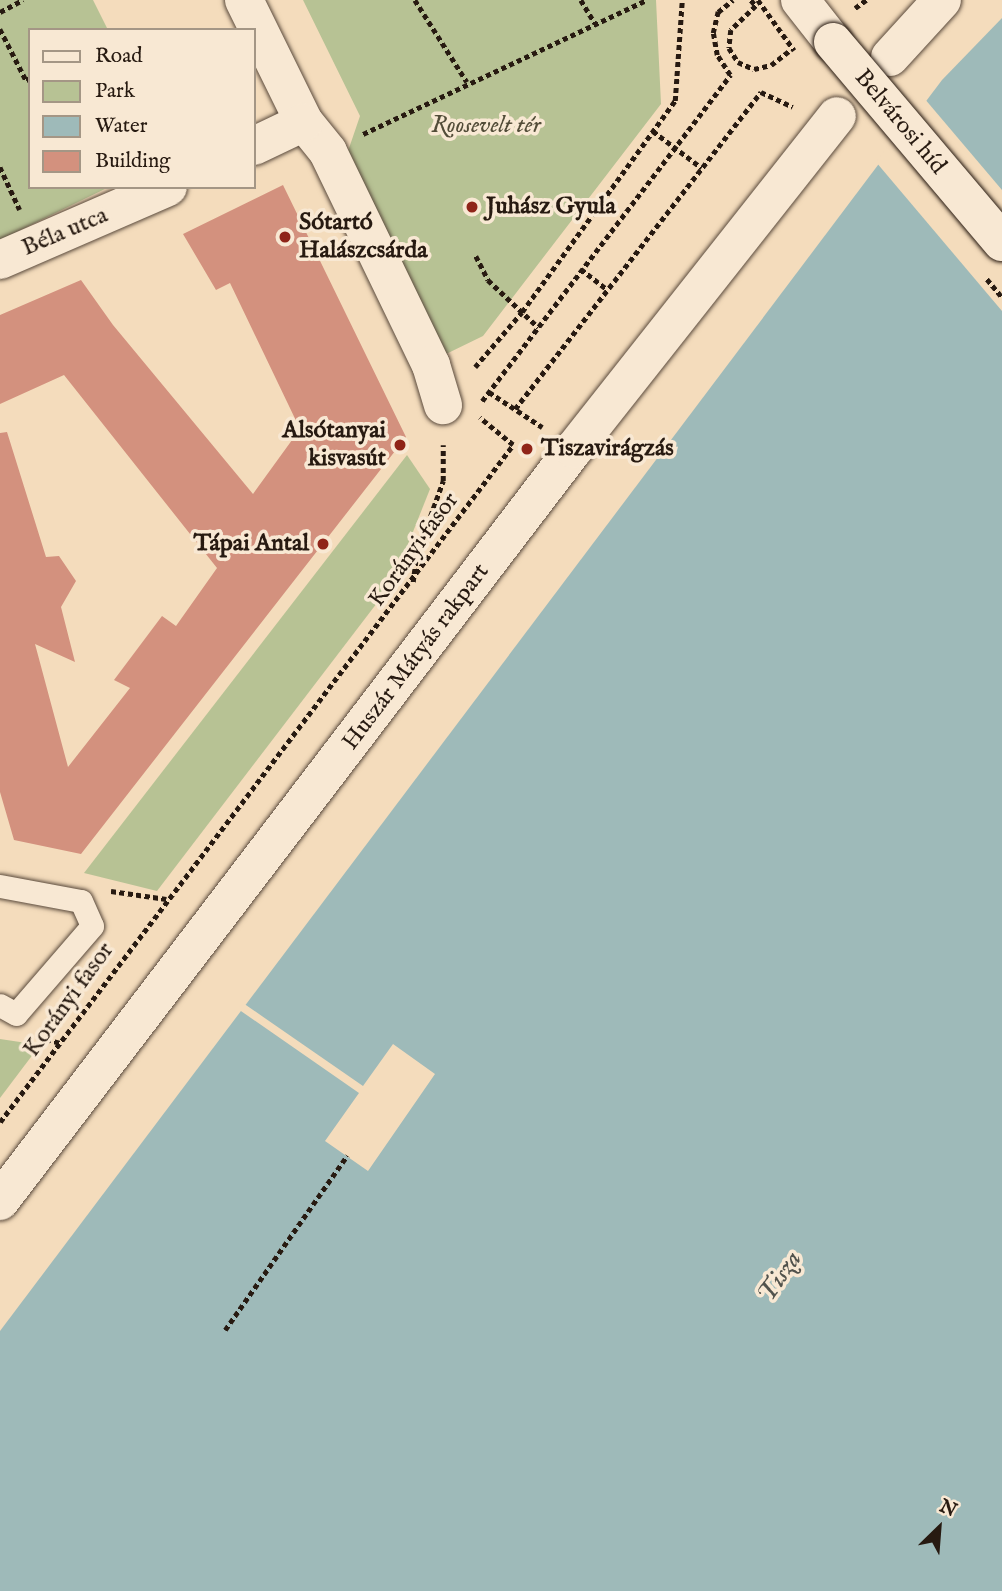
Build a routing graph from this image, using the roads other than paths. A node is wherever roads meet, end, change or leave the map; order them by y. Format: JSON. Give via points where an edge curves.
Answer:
{"nodes":[{"id":1,"x":244,"y":0,"type":"edge"},
{"id":2,"x":800,"y":0,"type":"edge"},
{"id":3,"x":942,"y":0,"type":"edge"},
{"id":4,"x":890,"y":57,"type":"dead end"},
{"id":5,"x":834,"y":120,"type":"road end"},
{"id":6,"x":304,"y":122,"type":"junction"},
{"id":7,"x":256,"y":145,"type":"edge"},
{"id":8,"x":163,"y":189,"type":"edge"},
{"id":9,"x":1002,"y":242,"type":"edge"},
{"id":10,"x":0,"y":260,"type":"edge"},
{"id":11,"x":443,"y":405,"type":"road end"},
{"id":12,"x":0,"y":886,"type":"edge"},
{"id":13,"x":0,"y":1005,"type":"edge"},
{"id":14,"x":0,"y":1201,"type":"edge"}],
"edges":[{"from":1,"to":6,"type":"street"},
{"from":2,"to":9,"type":"street","name":"Belvárosi híd","bridge":true},
{"from":3,"to":4,"type":"street"},
{"from":5,"to":14,"type":"street","name":"Huszár Mátyás rakpart","via":[[566,460]]},
{"from":6,"to":7,"type":"street"},
{"from":6,"to":11,"type":"street","via":[[328,152],[431,365]]},
{"from":8,"to":10,"type":"street","name":"Béla utca"},
{"from":12,"to":13,"type":"lane","via":[[81,901],[92,926],[16,1014]]}]}
